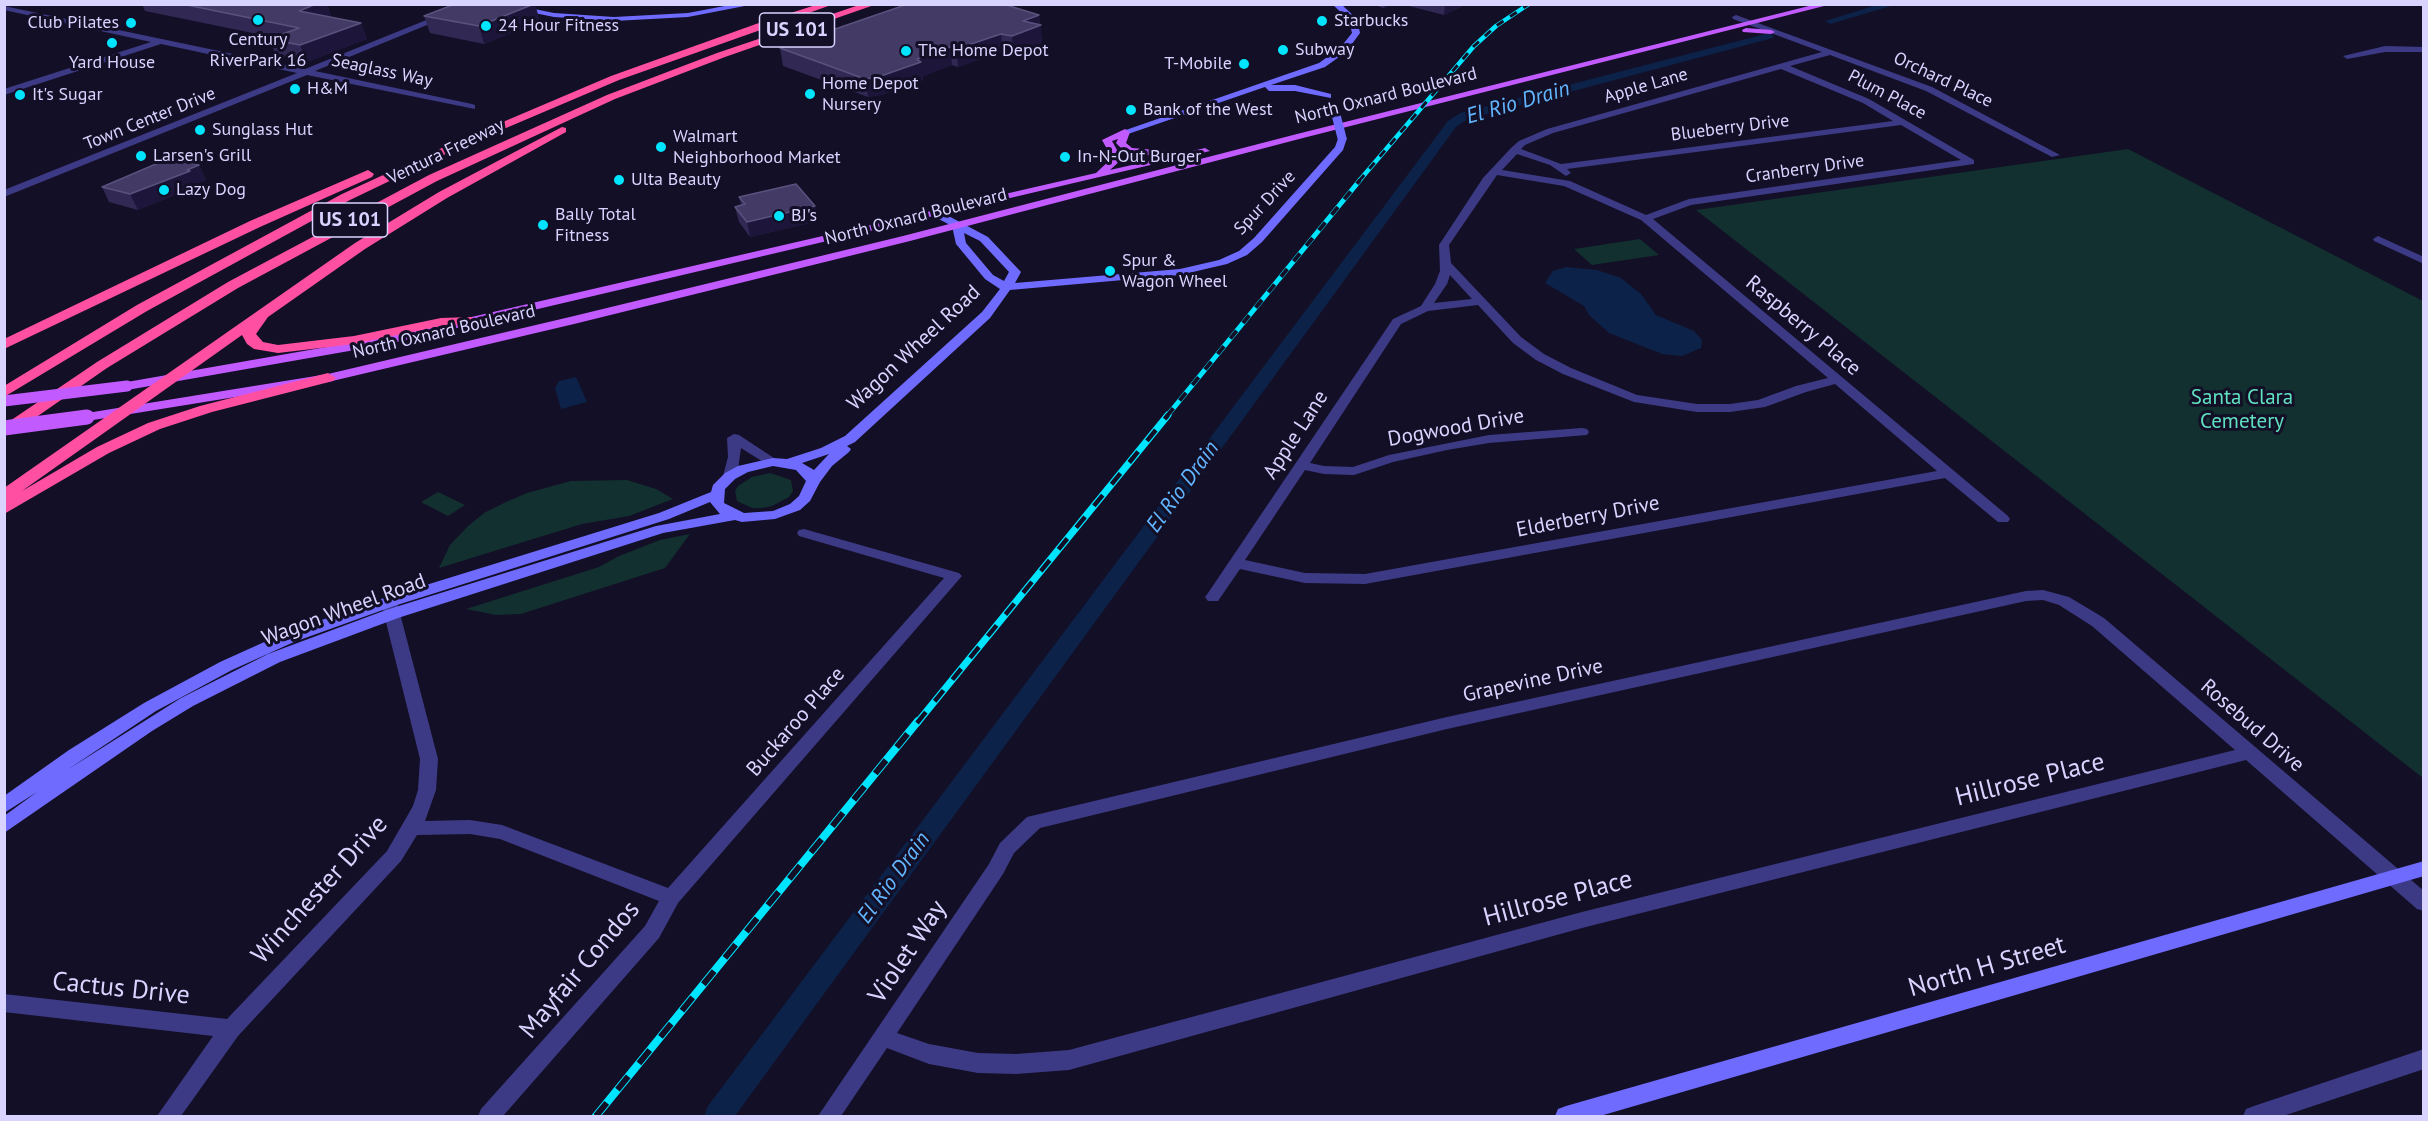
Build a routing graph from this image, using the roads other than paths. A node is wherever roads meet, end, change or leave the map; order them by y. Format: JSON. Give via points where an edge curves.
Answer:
{"nodes":[{"id":1,"x":474,"y":4,"type":"edge"},
{"id":2,"x":494,"y":4,"type":"edge"},
{"id":3,"x":523,"y":4,"type":"edge"},
{"id":4,"x":730,"y":4,"type":"edge"},
{"id":5,"x":751,"y":4,"type":"edge"},
{"id":6,"x":830,"y":4,"type":"edge"},
{"id":7,"x":873,"y":4,"type":"edge"},
{"id":8,"x":1336,"y":4,"type":"edge"},
{"id":9,"x":1790,"y":4,"type":"edge"},
{"id":10,"x":1830,"y":4,"type":"edge"},
{"id":11,"x":4,"y":8,"type":"edge"},
{"id":12,"x":1736,"y":17,"type":"junction"},
{"id":13,"x":1752,"y":23,"type":"junction"},
{"id":14,"x":1773,"y":31,"type":"junction"},
{"id":15,"x":1701,"y":35,"type":"junction"},
{"id":16,"x":160,"y":41,"type":"junction"},
{"id":17,"x":2424,"y":50,"type":"edge"},
{"id":18,"x":1832,"y":52,"type":"junction"},
{"id":19,"x":721,"y":55,"type":"junction"},
{"id":20,"x":2347,"y":56,"type":"dead end"},
{"id":21,"x":1782,"y":66,"type":"junction"},
{"id":22,"x":305,"y":72,"type":"junction"},
{"id":23,"x":1296,"y":74,"type":"junction"},
{"id":24,"x":1247,"y":91,"type":"junction"},
{"id":25,"x":4,"y":92,"type":"edge"},
{"id":26,"x":574,"y":94,"type":"junction"},
{"id":27,"x":1328,"y":96,"type":"junction"},
{"id":28,"x":472,"y":107,"type":"dead end"},
{"id":29,"x":1903,"y":122,"type":"junction"},
{"id":30,"x":1125,"y":132,"type":"junction"},
{"id":31,"x":1514,"y":150,"type":"junction"},
{"id":32,"x":1192,"y":154,"type":"junction"},
{"id":33,"x":2055,"y":155,"type":"dead end"},
{"id":34,"x":1971,"y":162,"type":"joint"},
{"id":35,"x":1561,"y":167,"type":"junction"},
{"id":36,"x":1494,"y":172,"type":"junction"},
{"id":37,"x":1099,"y":176,"type":"junction"},
{"id":38,"x":1566,"y":183,"type":"junction"},
{"id":39,"x":4,"y":194,"type":"edge"},
{"id":40,"x":937,"y":214,"type":"junction"},
{"id":41,"x":1646,"y":218,"type":"junction"},
{"id":42,"x":957,"y":226,"type":"junction"},
{"id":43,"x":2378,"y":239,"type":"dead end"},
{"id":44,"x":2424,"y":261,"type":"edge"},
{"id":45,"x":1444,"y":262,"type":"junction"},
{"id":46,"x":1005,"y":286,"type":"junction"},
{"id":47,"x":1481,"y":301,"type":"junction"},
{"id":48,"x":1425,"y":308,"type":"junction"},
{"id":49,"x":269,"y":310,"type":"junction"},
{"id":50,"x":471,"y":321,"type":"junction"},
{"id":51,"x":4,"y":345,"type":"edge"},
{"id":52,"x":328,"y":378,"type":"junction"},
{"id":53,"x":172,"y":379,"type":"junction"},
{"id":54,"x":1837,"y":380,"type":"junction"},
{"id":55,"x":4,"y":393,"type":"edge"},
{"id":56,"x":4,"y":401,"type":"edge"},
{"id":57,"x":130,"y":410,"type":"junction"},
{"id":58,"x":4,"y":430,"type":"edge"},
{"id":59,"x":1582,"y":432,"type":"dead end"},
{"id":60,"x":850,"y":439,"type":"junction"},
{"id":61,"x":780,"y":463,"type":"junction"},
{"id":62,"x":1303,"y":465,"type":"junction"},
{"id":63,"x":1948,"y":472,"type":"junction"},
{"id":64,"x":730,"y":476,"type":"junction"},
{"id":65,"x":813,"y":481,"type":"junction"},
{"id":66,"x":716,"y":495,"type":"junction"},
{"id":67,"x":4,"y":496,"type":"edge"},
{"id":68,"x":4,"y":509,"type":"edge"},
{"id":69,"x":734,"y":516,"type":"junction"},
{"id":70,"x":2002,"y":519,"type":"dead end"},
{"id":71,"x":804,"y":533,"type":"dead end"},
{"id":72,"x":1236,"y":563,"type":"junction"},
{"id":73,"x":2043,"y":595,"type":"joint"},
{"id":74,"x":1213,"y":597,"type":"dead end"},
{"id":75,"x":391,"y":608,"type":"junction"},
{"id":76,"x":2248,"y":753,"type":"junction"},
{"id":77,"x":4,"y":806,"type":"edge"},
{"id":78,"x":1034,"y":822,"type":"joint"},
{"id":79,"x":4,"y":826,"type":"edge"},
{"id":80,"x":412,"y":828,"type":"junction"},
{"id":81,"x":2424,"y":868,"type":"edge"},
{"id":82,"x":2393,"y":878,"type":"junction"},
{"id":83,"x":671,"y":897,"type":"junction"},
{"id":84,"x":2424,"y":903,"type":"edge"},
{"id":85,"x":4,"y":1004,"type":"edge"},
{"id":86,"x":231,"y":1029,"type":"junction"},
{"id":87,"x":883,"y":1037,"type":"junction"},
{"id":88,"x":2424,"y":1059,"type":"edge"},
{"id":89,"x":168,"y":1116,"type":"edge"},
{"id":90,"x":489,"y":1116,"type":"edge"},
{"id":91,"x":829,"y":1116,"type":"edge"},
{"id":92,"x":1566,"y":1116,"type":"edge"},
{"id":93,"x":2254,"y":1116,"type":"edge"}],
"edges":[{"from":1,"to":22,"type":"street","name":"Town Center Drive"},
{"from":2,"to":5,"type":"street","via":[[563,16],[614,19],[688,15]]},
{"from":3,"to":4,"type":"street","via":[[612,15]]},
{"from":6,"to":26,"type":"highway","name":"Ventura Freeway","number":"US 101"},
{"from":7,"to":19,"type":"highway","name":"Ventura Freeway","number":"US 101"},
{"from":8,"to":23,"type":"street","via":[[1356,25],[1356,33],[1322,65]]},
{"from":9,"to":12,"type":"main road","name":"North Oxnard Boulevard"},
{"from":10,"to":13,"type":"main road","name":"North Oxnard Boulevard"},
{"from":10,"to":14,"type":"main road","via":[[1775,22]]},
{"from":11,"to":16,"type":"street","name":"Seaglass Way"},
{"from":12,"to":13,"type":"street","name":"Orchard Place"},
{"from":12,"to":32,"type":"main road","name":"North Oxnard Boulevard"},
{"from":13,"to":14,"type":"street","name":"Orchard Place"},
{"from":13,"to":15,"type":"main road","name":"North Oxnard Boulevard"},
{"from":14,"to":15,"type":"main road"},
{"from":14,"to":18,"type":"street","name":"Orchard Place"},
{"from":15,"to":42,"type":"main road","name":"North Oxnard Boulevard"},
{"from":16,"to":22,"type":"street","name":"Seaglass Way"},
{"from":16,"to":25,"type":"street"},
{"from":17,"to":20,"type":"street","via":[[2385,49]]},
{"from":18,"to":21,"type":"street","name":"Apple Lane"},
{"from":18,"to":33,"type":"street","name":"Orchard Place","via":[[1929,89]]},
{"from":19,"to":49,"type":"highway","via":[[572,125],[470,179],[360,246]]},
{"from":19,"to":58,"type":"highway","name":"Ventura Freeway","number":"US 101","via":[[551,123],[369,210],[172,322]]},
{"from":21,"to":29,"type":"street","name":"Plum Place","via":[[1849,92]]},
{"from":21,"to":31,"type":"street","name":"Apple Lane","via":[[1550,131]]},
{"from":22,"to":28,"type":"street","name":"Seaglass Way"},
{"from":22,"to":39,"type":"street","name":"Town Center Drive"},
{"from":23,"to":24,"type":"street"},
{"from":23,"to":27,"type":"street","name":"Spur Drive"},
{"from":24,"to":27,"type":"street","via":[[1295,88]]},
{"from":24,"to":30,"type":"street"},
{"from":26,"to":51,"type":"highway","via":[[453,138],[331,189]]},
{"from":26,"to":55,"type":"highway","name":"Ventura Freeway","number":"US 101","via":[[346,197],[142,308]]},
{"from":27,"to":46,"type":"street","name":"Spur Drive","bridge":true,"via":[[1342,138],[1340,148],[1243,253],[1180,272]]},
{"from":29,"to":34,"type":"street","name":"Plum Place"},
{"from":29,"to":35,"type":"street","name":"Blueberry Drive"},
{"from":30,"to":32,"type":"main road","via":[[1121,143],[1129,151]]},
{"from":30,"to":37,"type":"main road","via":[[1107,140],[1118,159]]},
{"from":31,"to":35,"type":"street"},
{"from":31,"to":36,"type":"street","name":"Apple Lane"},
{"from":32,"to":37,"type":"main road","name":"North Oxnard Boulevard"},
{"from":34,"to":41,"type":"street","name":"Cranberry Drive","via":[[1689,202]]},
{"from":35,"to":38,"type":"street","via":[[1569,177]]},
{"from":36,"to":38,"type":"street","name":"Raspberry Place"},
{"from":36,"to":45,"type":"street","name":"Apple Lane","via":[[1444,245]]},
{"from":37,"to":40,"type":"main road","name":"North Oxnard Boulevard"},
{"from":38,"to":41,"type":"street","name":"Raspberry Place"},
{"from":40,"to":42,"type":"street","name":"Wagon Wheel Road"},
{"from":40,"to":50,"type":"main road","name":"North Oxnard Boulevard"},
{"from":41,"to":54,"type":"street","name":"Raspberry Place"},
{"from":42,"to":46,"type":"street","name":"Wagon Wheel Road","via":[[961,244],[989,277]]},
{"from":42,"to":46,"type":"street","name":"Wagon Wheel Road","via":[[984,239],[1009,263],[1015,272]]},
{"from":42,"to":52,"type":"main road","name":"North Oxnard Boulevard"},
{"from":43,"to":44,"type":"street"},
{"from":45,"to":47,"type":"street"},
{"from":45,"to":48,"type":"street","name":"Apple Lane","via":[[1442,284]]},
{"from":46,"to":60,"type":"street","name":"Wagon Wheel Road","via":[[986,315]]},
{"from":47,"to":48,"type":"street","name":"Apple Lane"},
{"from":47,"to":54,"type":"street","via":[[1517,340],[1540,357],[1608,388],[1662,404],[1708,408],[1760,404]]},
{"from":48,"to":62,"type":"street","name":"Apple Lane","via":[[1397,322]]},
{"from":49,"to":50,"type":"highway","via":[[249,333],[259,346],[278,349],[354,340],[441,322]]},
{"from":49,"to":53,"type":"highway"},
{"from":50,"to":53,"type":"main road","name":"North Oxnard Boulevard","via":[[389,340]]},
{"from":52,"to":57,"type":"main road","name":"North Oxnard Boulevard"},
{"from":52,"to":68,"type":"highway","via":[[150,428],[102,450]]},
{"from":53,"to":56,"type":"main road","name":"North Oxnard Boulevard","bridge":true},
{"from":53,"to":57,"type":"highway"},
{"from":54,"to":63,"type":"street","name":"Raspberry Place"},
{"from":57,"to":58,"type":"main road","name":"North Oxnard Boulevard","bridge":true},
{"from":57,"to":67,"type":"highway"},
{"from":59,"to":62,"type":"street","name":"Dogwood Drive","via":[[1489,439],[1406,454],[1354,471]]},
{"from":60,"to":61,"type":"street","name":"Wagon Wheel Road","via":[[826,451]]},
{"from":60,"to":65,"type":"street","name":"Wagon Wheel Road"},
{"from":61,"to":64,"type":"street","name":"Wagon Wheel Road"},
{"from":61,"to":64,"type":"street","via":[[734,438]]},
{"from":61,"to":65,"type":"street","via":[[801,467]]},
{"from":62,"to":72,"type":"street","name":"Apple Lane"},
{"from":63,"to":70,"type":"street","name":"Raspberry Place"},
{"from":63,"to":72,"type":"street","name":"Elderberry Drive","via":[[1365,579],[1305,579]]},
{"from":64,"to":66,"type":"street"},
{"from":65,"to":69,"type":"street","name":"Wagon Wheel Road","via":[[805,498],[787,511],[760,518]]},
{"from":66,"to":69,"type":"street","via":[[717,504]]},
{"from":66,"to":75,"type":"street","name":"Wagon Wheel Road"},
{"from":69,"to":75,"type":"street","name":"Wagon Wheel Road","via":[[661,529]]},
{"from":71,"to":83,"type":"street","name":"Buckaroo Place","via":[[954,576]]},
{"from":72,"to":74,"type":"street","name":"Apple Lane"},
{"from":73,"to":76,"type":"street","name":"Rosebud Drive","via":[[2081,609],[2098,622]]},
{"from":73,"to":78,"type":"street","name":"Grapevine Drive","via":[[1447,723]]},
{"from":75,"to":77,"type":"street","name":"Wagon Wheel Road","via":[[288,638],[194,683],[91,744]]},
{"from":75,"to":79,"type":"street","name":"Wagon Wheel Road","via":[[274,658],[187,702],[68,778]]},
{"from":75,"to":80,"type":"street","name":"Winchester Drive","via":[[429,759],[427,790]]},
{"from":76,"to":82,"type":"street","name":"Rosebud Drive"},
{"from":76,"to":87,"type":"street","name":"Hillrose Place","via":[[1582,920],[1069,1060],[978,1063],[929,1054]]},
{"from":78,"to":87,"type":"street","name":"Violet Way","via":[[1007,848]]},
{"from":80,"to":83,"type":"street","name":"Mayfair Condos","via":[[470,827],[502,832]]},
{"from":80,"to":86,"type":"street","name":"Winchester Drive","via":[[394,856]]},
{"from":81,"to":82,"type":"street","name":"North H Street"},
{"from":82,"to":84,"type":"street","name":"Rosebud Drive"},
{"from":82,"to":92,"type":"street","name":"North H Street"},
{"from":83,"to":90,"type":"street","name":"Mayfair Condos","via":[[652,932]]},
{"from":85,"to":86,"type":"street","name":"Cactus Drive"},
{"from":86,"to":89,"type":"street","name":"Winchester Drive"},
{"from":87,"to":91,"type":"street","name":"Violet Way"},
{"from":88,"to":93,"type":"street"}]}
